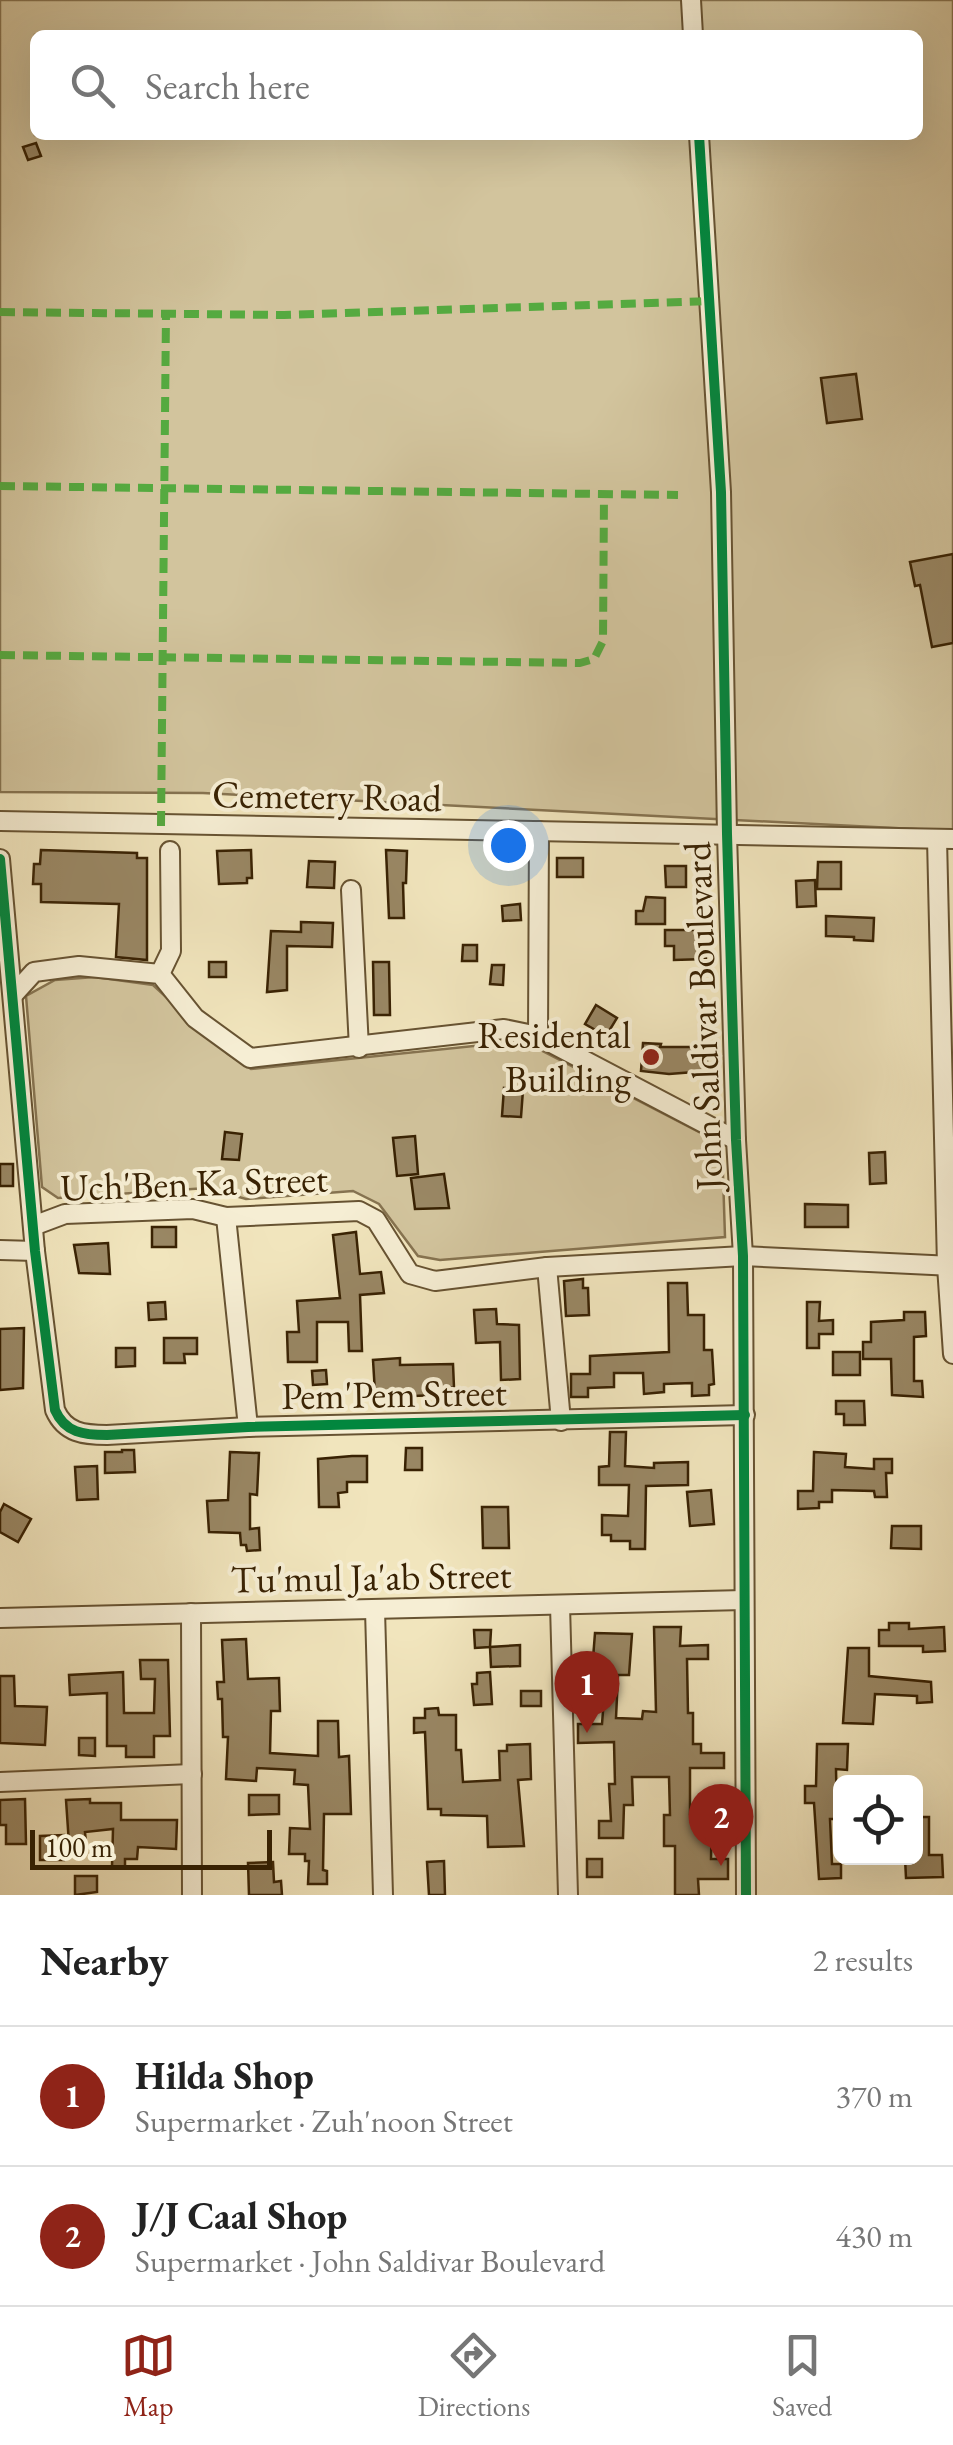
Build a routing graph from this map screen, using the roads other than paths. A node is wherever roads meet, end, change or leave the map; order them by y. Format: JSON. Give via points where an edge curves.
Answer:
{"nodes":[{"id":1,"x":690,"y":0,"type":"edge"},
{"id":2,"x":693,"y":30,"type":"edge"},
{"id":3,"x":699,"y":140,"type":"edge"},
{"id":4,"x":0,"y":821,"type":"edge"},
{"id":5,"x":539,"y":832,"type":"junction"},
{"id":6,"x":727,"y":834,"type":"junction"},
{"id":7,"x":945,"y":839,"type":"edge"},
{"id":8,"x":170,"y":852,"type":"dead end"},
{"id":9,"x":0,"y":858,"type":"edge"},
{"id":10,"x":351,"y":890,"type":"dead end"},
{"id":11,"x":160,"y":974,"type":"junction"},
{"id":12,"x":14,"y":994,"type":"junction"},
{"id":13,"x":538,"y":1036,"type":"junction"},
{"id":14,"x":358,"y":1048,"type":"junction"},
{"id":15,"x":9,"y":1059,"type":"edge"},
{"id":16,"x":736,"y":1140,"type":"junction"},
{"id":17,"x":226,"y":1218,"type":"junction"},
{"id":18,"x":33,"y":1226,"type":"junction"},
{"id":19,"x":0,"y":1250,"type":"edge"},
{"id":20,"x":36,"y":1251,"type":"junction"},
{"id":21,"x":744,"y":1256,"type":"junction"},
{"id":22,"x":950,"y":1266,"type":"edge"},
{"id":23,"x":547,"y":1267,"type":"junction"},
{"id":24,"x":953,"y":1354,"type":"edge"},
{"id":25,"x":746,"y":1415,"type":"junction"},
{"id":26,"x":561,"y":1421,"type":"junction"},
{"id":27,"x":248,"y":1427,"type":"junction"},
{"id":28,"x":744,"y":1600,"type":"junction"},
{"id":29,"x":560,"y":1605,"type":"junction"},
{"id":30,"x":375,"y":1610,"type":"junction"},
{"id":31,"x":191,"y":1613,"type":"junction"},
{"id":32,"x":0,"y":1618,"type":"edge"},
{"id":33,"x":192,"y":1774,"type":"junction"},
{"id":34,"x":0,"y":1782,"type":"edge"},
{"id":35,"x":192,"y":1895,"type":"edge"},
{"id":36,"x":383,"y":1895,"type":"edge"},
{"id":37,"x":568,"y":1895,"type":"edge"},
{"id":38,"x":746,"y":1895,"type":"edge"}],
"edges":[{"from":1,"to":2,"type":"street"},
{"from":3,"to":6,"type":"street","name":"John Saldivar Boulevard","via":[[721,492]]},
{"from":4,"to":5,"type":"street","name":"Cemetery Road"},
{"from":5,"to":6,"type":"street","name":"Cemetery Road"},
{"from":5,"to":13,"type":"street"},
{"from":6,"to":7,"type":"street","name":"Cemetery Road"},
{"from":6,"to":16,"type":"street","name":"John Saldivar Boulevard"},
{"from":7,"to":22,"type":"street"},
{"from":8,"to":11,"type":"street","via":[[171,952]]},
{"from":9,"to":12,"type":"street"},
{"from":10,"to":14,"type":"street"},
{"from":11,"to":12,"type":"street","via":[[79,966],[34,972]]},
{"from":11,"to":14,"type":"street","via":[[195,1018],[250,1058]]},
{"from":12,"to":15,"type":"street"},
{"from":13,"to":14,"type":"street","via":[[504,1029]]},
{"from":13,"to":16,"type":"street"},
{"from":15,"to":18,"type":"street"},
{"from":16,"to":21,"type":"street","name":"John Saldivar Boulevard"},
{"from":17,"to":18,"type":"street","name":"Uch'Ben Ka Street","via":[[193,1210],[65,1214]]},
{"from":17,"to":23,"type":"street","name":"Uch'Ben Ka Street","via":[[358,1211],[376,1220],[402,1266],[420,1279]]},
{"from":17,"to":27,"type":"street"},
{"from":18,"to":20,"type":"street"},
{"from":19,"to":20,"type":"street"},
{"from":20,"to":27,"type":"street","name":"Pem'Pem Street","via":[[55,1410],[70,1430],[86,1435]]},
{"from":21,"to":22,"type":"street","name":"Uch'Ben Ka Street"},
{"from":21,"to":23,"type":"street","name":"Uch'Ben Ka Street"},
{"from":21,"to":25,"type":"street","name":"John Saldivar Boulevard"},
{"from":22,"to":24,"type":"street"},
{"from":23,"to":26,"type":"street"},
{"from":25,"to":26,"type":"street","name":"Pem'Pem Street"},
{"from":25,"to":28,"type":"street","name":"John Saldivar Boulevard"},
{"from":26,"to":27,"type":"street","name":"Pem'Pem Street"},
{"from":28,"to":29,"type":"street","name":"Tu'mul Ja'ab Street"},
{"from":28,"to":38,"type":"street","name":"John Saldivar Boulevard"},
{"from":29,"to":30,"type":"street","name":"Tu'mul Ja'ab Street"},
{"from":29,"to":37,"type":"street"},
{"from":30,"to":31,"type":"street","name":"Tu'mul Ja'ab Street"},
{"from":30,"to":36,"type":"street"},
{"from":31,"to":32,"type":"street","name":"Tu'mul Ja'ab Street"},
{"from":31,"to":33,"type":"street"},
{"from":33,"to":34,"type":"street"},
{"from":33,"to":35,"type":"street"}]}
